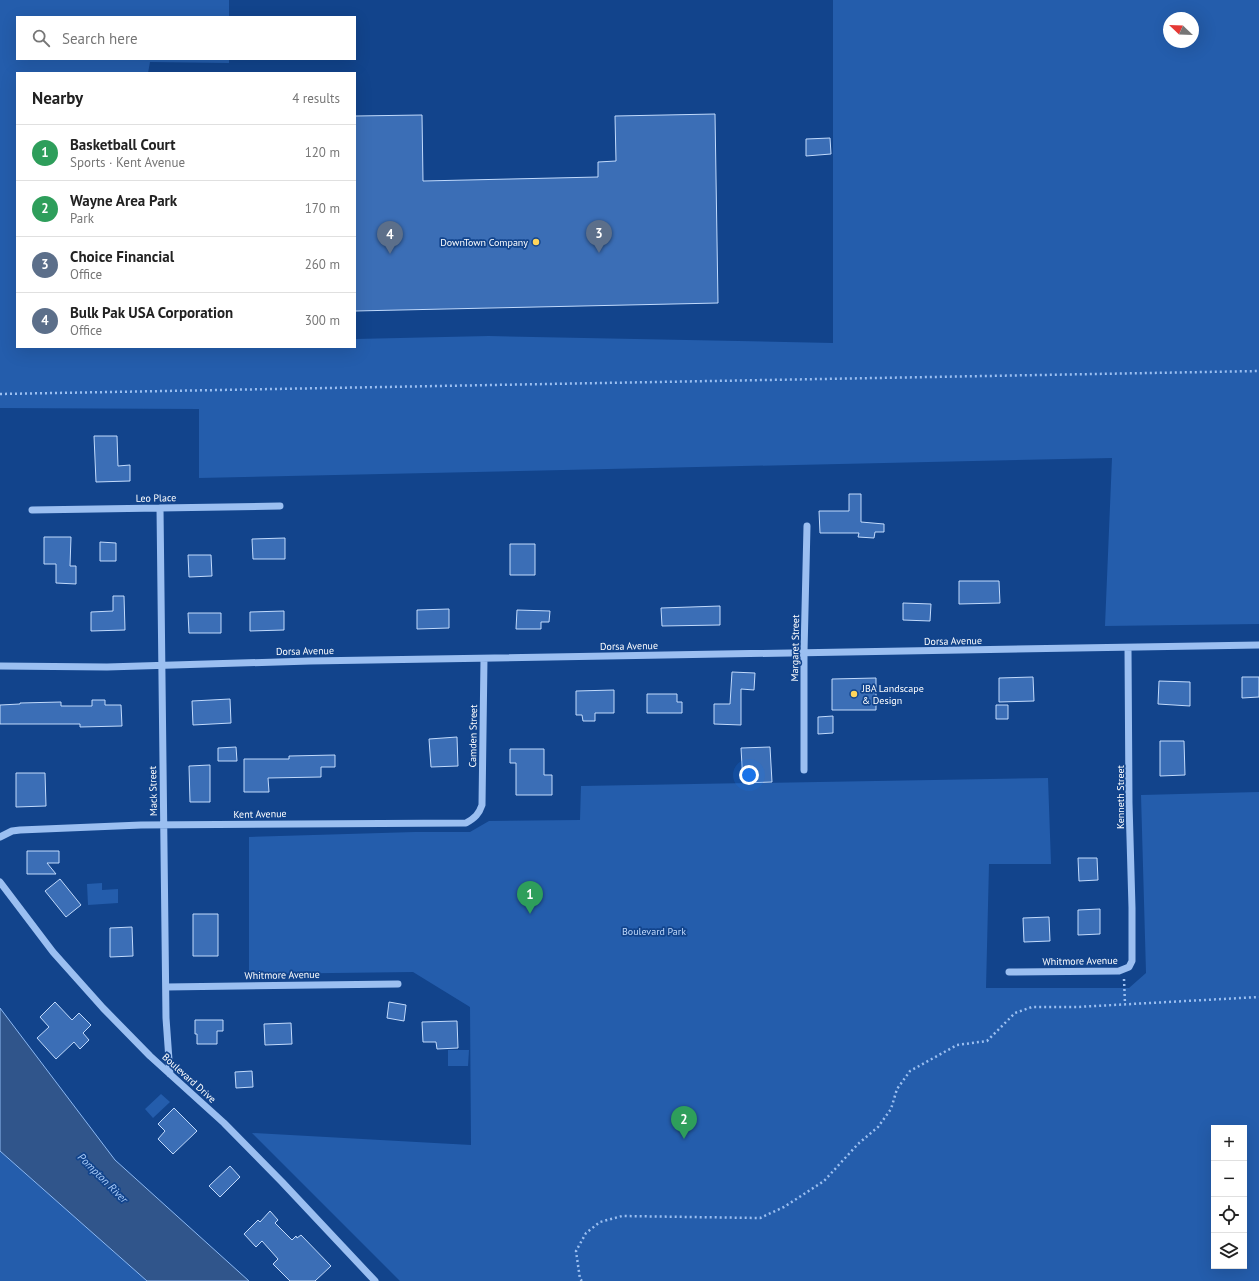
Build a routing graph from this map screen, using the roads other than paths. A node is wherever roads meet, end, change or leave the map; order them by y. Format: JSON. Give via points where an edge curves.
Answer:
{"nodes":[{"id":1,"x":280,"y":506,"type":"dead end"},
{"id":2,"x":160,"y":508,"type":"junction"},
{"id":3,"x":32,"y":510,"type":"dead end"},
{"id":4,"x":807,"y":526,"type":"dead end"},
{"id":5,"x":1259,"y":645,"type":"edge"},
{"id":6,"x":1128,"y":648,"type":"junction"},
{"id":7,"x":804,"y":652,"type":"junction"},
{"id":8,"x":484,"y":659,"type":"junction"},
{"id":9,"x":0,"y":666,"type":"edge"},
{"id":10,"x":161,"y":666,"type":"junction"},
{"id":11,"x":804,"y":770,"type":"dead end"},
{"id":12,"x":480,"y":812,"type":"joint"},
{"id":13,"x":164,"y":825,"type":"junction"},
{"id":14,"x":0,"y":837,"type":"edge"},
{"id":15,"x":0,"y":882,"type":"edge"},
{"id":16,"x":1132,"y":946,"type":"joint"},
{"id":17,"x":1009,"y":972,"type":"dead end"},
{"id":18,"x":398,"y":984,"type":"dead end"},
{"id":19,"x":166,"y":987,"type":"junction"},
{"id":20,"x":170,"y":1074,"type":"junction"},
{"id":21,"x":375,"y":1281,"type":"edge"}],
"edges":[{"from":1,"to":2,"type":"street","name":"Leo Place"},
{"from":2,"to":3,"type":"street","name":"Leo Place"},
{"from":2,"to":10,"type":"street","name":"Mack Street"},
{"from":4,"to":7,"type":"street","name":"Margaret Street"},
{"from":5,"to":6,"type":"street","name":"Dorsa Avenue"},
{"from":6,"to":7,"type":"street","name":"Dorsa Avenue"},
{"from":6,"to":16,"type":"street","name":"Kenneth Street"},
{"from":7,"to":8,"type":"street","name":"Dorsa Avenue"},
{"from":7,"to":11,"type":"street","name":"Margaret Street"},
{"from":8,"to":10,"type":"street","name":"Dorsa Avenue"},
{"from":8,"to":12,"type":"street","name":"Camden Street"},
{"from":9,"to":10,"type":"street","name":"Dorsa Avenue"},
{"from":10,"to":13,"type":"street","name":"Mack Street"},
{"from":12,"to":13,"type":"street","name":"Kent Avenue","via":[[466,823]]},
{"from":13,"to":14,"type":"street","name":"Kent Avenue","via":[[37,829],[12,831]]},
{"from":13,"to":19,"type":"street","name":"Mack Street"},
{"from":15,"to":20,"type":"street","name":"Boulevard Drive","via":[[53,952]]},
{"from":16,"to":17,"type":"street","name":"Whitmore Avenue","via":[[1132,961],[1129,967],[1119,971]]},
{"from":18,"to":19,"type":"street","name":"Whitmore Avenue"},
{"from":19,"to":20,"type":"street","name":"Mack Street"},
{"from":20,"to":21,"type":"street","name":"Boulevard Drive","via":[[282,1182]]}]}
